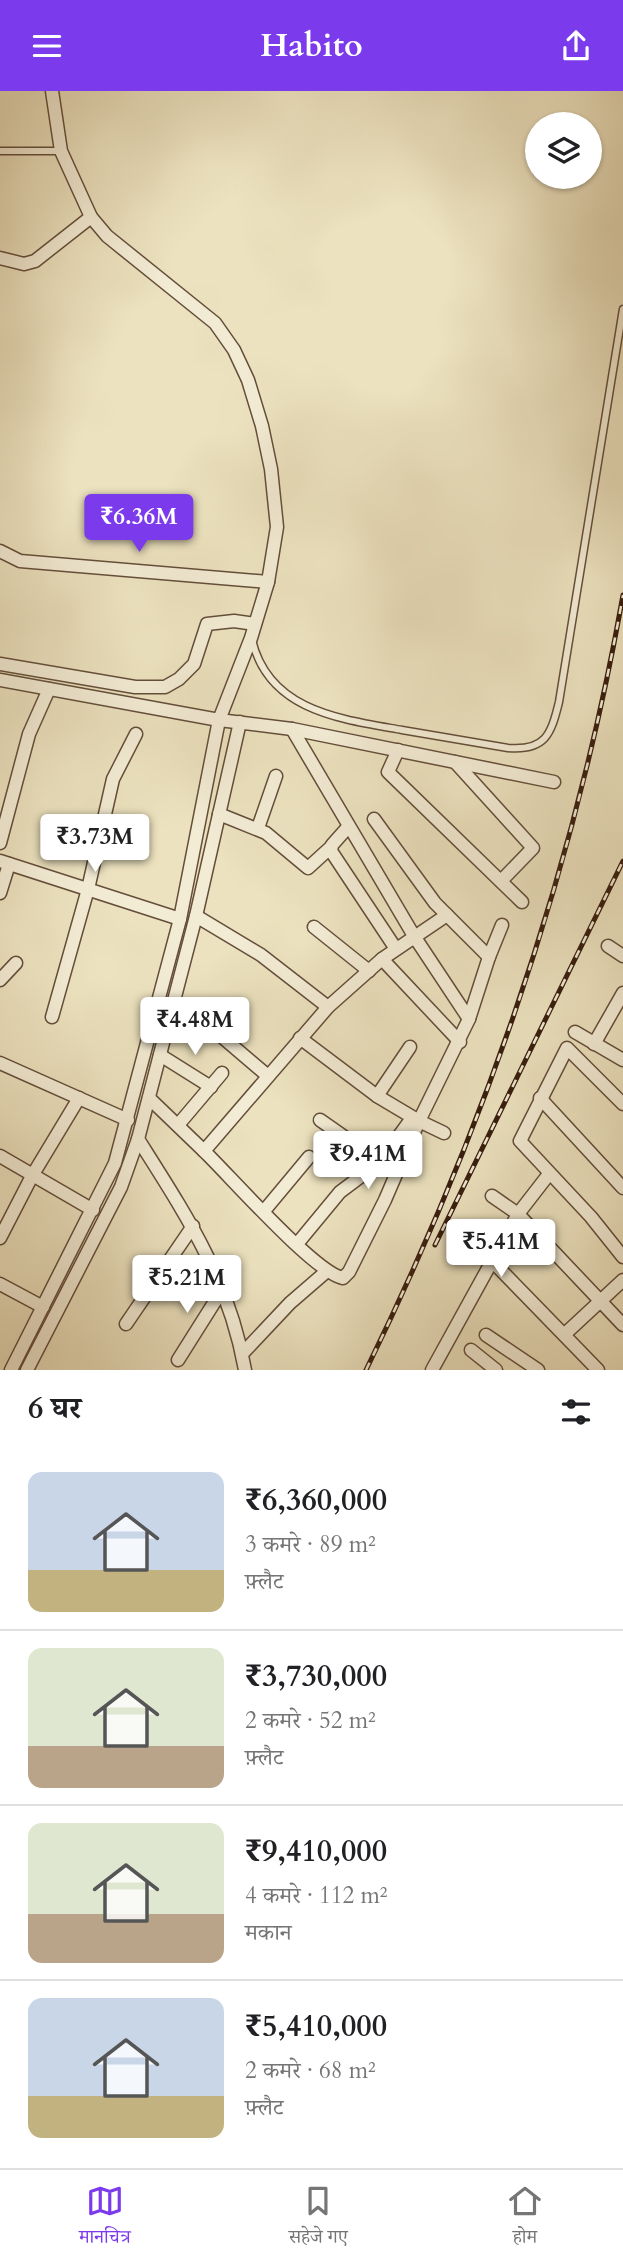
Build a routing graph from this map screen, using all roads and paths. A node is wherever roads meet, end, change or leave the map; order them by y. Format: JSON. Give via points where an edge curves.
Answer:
{"nodes":[{"id":1,"x":52,"y":91,"type":"edge"},
{"id":2,"x":0,"y":151,"type":"edge"},
{"id":3,"x":61,"y":151,"type":"junction"},
{"id":4,"x":91,"y":217,"type":"junction"},
{"id":5,"x":0,"y":258,"type":"edge"},
{"id":6,"x":623,"y":309,"type":"edge"},
{"id":7,"x":0,"y":551,"type":"edge"},
{"id":8,"x":268,"y":582,"type":"junction"},
{"id":9,"x":255,"y":624,"type":"junction"},
{"id":10,"x":251,"y":638,"type":"junction"},
{"id":11,"x":0,"y":664,"type":"edge"},
{"id":12,"x":0,"y":680,"type":"edge"},
{"id":13,"x":49,"y":689,"type":"junction"},
{"id":14,"x":219,"y":720,"type":"junction"},
{"id":15,"x":240,"y":722,"type":"junction"},
{"id":16,"x":292,"y":729,"type":"junction"},
{"id":17,"x":136,"y":734,"type":"dead end"},
{"id":18,"x":398,"y":750,"type":"junction"},
{"id":19,"x":455,"y":762,"type":"junction"},
{"id":20,"x":276,"y":776,"type":"dead end"},
{"id":21,"x":554,"y":782,"type":"dead end"},
{"id":22,"x":219,"y":814,"type":"junction"},
{"id":23,"x":374,"y":819,"type":"dead end"},
{"id":24,"x":348,"y":827,"type":"junction"},
{"id":25,"x":258,"y":828,"type":"junction"},
{"id":26,"x":0,"y":843,"type":"edge"},
{"id":27,"x":331,"y":847,"type":"junction"},
{"id":28,"x":5,"y":863,"type":"edge"},
{"id":29,"x":501,"y":881,"type":"junction"},
{"id":30,"x":88,"y":889,"type":"junction"},
{"id":31,"x":0,"y":893,"type":"edge"},
{"id":32,"x":522,"y":902,"type":"dead end"},
{"id":33,"x":447,"y":915,"type":"junction"},
{"id":34,"x":196,"y":916,"type":"junction"},
{"id":35,"x":180,"y":919,"type":"junction"},
{"id":36,"x":502,"y":925,"type":"dead end"},
{"id":37,"x":314,"y":927,"type":"dead end"},
{"id":38,"x":414,"y":936,"type":"junction"},
{"id":39,"x":608,"y":946,"type":"dead end"},
{"id":40,"x":396,"y":949,"type":"junction"},
{"id":41,"x":489,"y":957,"type":"junction"},
{"id":42,"x":623,"y":957,"type":"edge"},
{"id":43,"x":382,"y":959,"type":"junction"},
{"id":44,"x":16,"y":963,"type":"dead end"},
{"id":45,"x":369,"y":971,"type":"junction"},
{"id":46,"x":0,"y":980,"type":"edge"},
{"id":47,"x":623,"y":993,"type":"edge"},
{"id":48,"x":328,"y":1007,"type":"junction"},
{"id":49,"x":52,"y":1017,"type":"dead end"},
{"id":50,"x":469,"y":1019,"type":"junction"},
{"id":51,"x":214,"y":1030,"type":"dead end"},
{"id":52,"x":575,"y":1032,"type":"dead end"},
{"id":53,"x":300,"y":1038,"type":"junction"},
{"id":54,"x":460,"y":1042,"type":"junction"},
{"id":55,"x":594,"y":1044,"type":"junction"},
{"id":56,"x":410,"y":1047,"type":"dead end"},
{"id":57,"x":160,"y":1055,"type":"junction"},
{"id":58,"x":623,"y":1060,"type":"edge"},
{"id":59,"x":2,"y":1068,"type":"edge"},
{"id":60,"x":222,"y":1073,"type":"dead end"},
{"id":61,"x":268,"y":1076,"type":"junction"},
{"id":62,"x":211,"y":1087,"type":"junction"},
{"id":63,"x":377,"y":1095,"type":"junction"},
{"id":64,"x":79,"y":1098,"type":"junction"},
{"id":65,"x":149,"y":1098,"type":"junction"},
{"id":66,"x":540,"y":1098,"type":"junction"},
{"id":67,"x":623,"y":1104,"type":"edge"},
{"id":68,"x":128,"y":1120,"type":"junction"},
{"id":69,"x":320,"y":1120,"type":"dead end"},
{"id":70,"x":416,"y":1120,"type":"junction"},
{"id":71,"x":178,"y":1125,"type":"junction"},
{"id":72,"x":444,"y":1133,"type":"dead end"},
{"id":73,"x":138,"y":1139,"type":"junction"},
{"id":74,"x":204,"y":1151,"type":"junction"},
{"id":75,"x":0,"y":1156,"type":"edge"},
{"id":76,"x":309,"y":1157,"type":"dead end"},
{"id":77,"x":380,"y":1162,"type":"junction"},
{"id":78,"x":549,"y":1174,"type":"junction"},
{"id":79,"x":32,"y":1176,"type":"junction"},
{"id":80,"x":623,"y":1188,"type":"edge"},
{"id":81,"x":492,"y":1196,"type":"dead end"},
{"id":82,"x":93,"y":1210,"type":"junction"},
{"id":83,"x":264,"y":1211,"type":"junction"},
{"id":84,"x":518,"y":1214,"type":"junction"},
{"id":85,"x":193,"y":1226,"type":"junction"},
{"id":86,"x":0,"y":1238,"type":"edge"},
{"id":87,"x":298,"y":1244,"type":"junction"},
{"id":88,"x":623,"y":1257,"type":"edge"},
{"id":89,"x":492,"y":1261,"type":"junction"},
{"id":90,"x":327,"y":1271,"type":"junction"},
{"id":91,"x":623,"y":1280,"type":"edge"},
{"id":92,"x":0,"y":1283,"type":"edge"},
{"id":93,"x":224,"y":1287,"type":"junction"},
{"id":94,"x":600,"y":1302,"type":"junction"},
{"id":95,"x":43,"y":1307,"type":"junction"},
{"id":96,"x":126,"y":1324,"type":"dead end"},
{"id":97,"x":623,"y":1325,"type":"edge"},
{"id":98,"x":566,"y":1333,"type":"junction"},
{"id":99,"x":486,"y":1335,"type":"dead end"},
{"id":100,"x":471,"y":1350,"type":"dead end"},
{"id":101,"x":242,"y":1354,"type":"junction"},
{"id":102,"x":178,"y":1360,"type":"dead end"},
{"id":103,"x":435,"y":1366,"type":"edge"},
{"id":104,"x":8,"y":1367,"type":"edge"},
{"id":105,"x":27,"y":1370,"type":"edge"},
{"id":106,"x":245,"y":1370,"type":"edge"},
{"id":107,"x":448,"y":1370,"type":"edge"},
{"id":108,"x":496,"y":1370,"type":"edge"},
{"id":109,"x":538,"y":1370,"type":"edge"},
{"id":110,"x":598,"y":1370,"type":"edge"}],
"edges":[{"from":1,"to":3,"type":"street"},
{"from":2,"to":3,"type":"lane"},
{"from":3,"to":4,"type":"street"},
{"from":4,"to":5,"type":"street","via":[[35,261],[24,264]]},
{"from":4,"to":8,"type":"street","via":[[107,236],[215,323],[234,350],[248,380],[271,470],[277,527]]},
{"from":6,"to":10,"type":"lane","via":[[559,702],[553,726],[542,742],[523,749],[508,748],[317,713],[276,687],[262,668]]},
{"from":7,"to":8,"type":"street","via":[[20,561]]},
{"from":8,"to":9,"type":"street"},
{"from":9,"to":10,"type":"street"},
{"from":9,"to":11,"type":"street","via":[[207,624],[194,664],[179,679],[157,688]]},
{"from":10,"to":14,"type":"street"},
{"from":12,"to":13,"type":"street"},
{"from":13,"to":14,"type":"street"},
{"from":13,"to":26,"type":"street","via":[[29,734]]},
{"from":14,"to":15,"type":"street"},
{"from":14,"to":35,"type":"street"},
{"from":15,"to":16,"type":"street"},
{"from":15,"to":22,"type":"street"},
{"from":16,"to":18,"type":"street"},
{"from":16,"to":24,"type":"street"},
{"from":17,"to":30,"type":"street","via":[[113,779]]},
{"from":18,"to":19,"type":"street"},
{"from":18,"to":29,"type":"street","via":[[388,772]]},
{"from":19,"to":21,"type":"street"},
{"from":19,"to":29,"type":"street","via":[[533,848]]},
{"from":20,"to":25,"type":"street"},
{"from":22,"to":25,"type":"street"},
{"from":22,"to":34,"type":"street"},
{"from":23,"to":33,"type":"street"},
{"from":24,"to":27,"type":"street"},
{"from":24,"to":38,"type":"street"},
{"from":25,"to":27,"type":"street","via":[[308,868]]},
{"from":27,"to":40,"type":"street"},
{"from":28,"to":30,"type":"street"},
{"from":28,"to":31,"type":"street"},
{"from":29,"to":32,"type":"street"},
{"from":30,"to":35,"type":"street"},
{"from":30,"to":49,"type":"street"},
{"from":33,"to":38,"type":"street"},
{"from":33,"to":41,"type":"street"},
{"from":34,"to":48,"type":"street","via":[[261,955]]},
{"from":34,"to":57,"type":"street"},
{"from":35,"to":68,"type":"street"},
{"from":36,"to":41,"type":"street"},
{"from":37,"to":45,"type":"street"},
{"from":38,"to":40,"type":"street"},
{"from":38,"to":50,"type":"street"},
{"from":39,"to":42,"type":"street"},
{"from":40,"to":43,"type":"street"},
{"from":41,"to":50,"type":"street"},
{"from":43,"to":45,"type":"street"},
{"from":43,"to":54,"type":"street"},
{"from":44,"to":46,"type":"street"},
{"from":45,"to":48,"type":"street"},
{"from":47,"to":55,"type":"street"},
{"from":48,"to":53,"type":"street"},
{"from":50,"to":54,"type":"street"},
{"from":51,"to":61,"type":"street"},
{"from":52,"to":55,"type":"street"},
{"from":53,"to":61,"type":"street"},
{"from":53,"to":63,"type":"street"},
{"from":54,"to":70,"type":"street"},
{"from":55,"to":58,"type":"street"},
{"from":56,"to":63,"type":"street"},
{"from":57,"to":62,"type":"street"},
{"from":57,"to":65,"type":"street"},
{"from":59,"to":64,"type":"street"},
{"from":60,"to":62,"type":"street"},
{"from":61,"to":74,"type":"street"},
{"from":62,"to":71,"type":"street"},
{"from":63,"to":70,"type":"street"},
{"from":64,"to":68,"type":"street"},
{"from":64,"to":79,"type":"street"},
{"from":65,"to":71,"type":"street"},
{"from":65,"to":73,"type":"street"},
{"from":66,"to":67,"type":"street","via":[[567,1048]]},
{"from":66,"to":78,"type":"street","via":[[520,1144]]},
{"from":66,"to":80,"type":"street"},
{"from":68,"to":82,"type":"street"},
{"from":69,"to":77,"type":"street"},
{"from":70,"to":72,"type":"street"},
{"from":70,"to":77,"type":"street"},
{"from":70,"to":90,"type":"street","via":[[349,1272],[343,1278]]},
{"from":71,"to":74,"type":"street"},
{"from":73,"to":85,"type":"street"},
{"from":73,"to":105,"type":"street","via":[[121,1187]]},
{"from":74,"to":83,"type":"street"},
{"from":75,"to":79,"type":"street"},
{"from":76,"to":83,"type":"street"},
{"from":77,"to":87,"type":"street","via":[[340,1192]]},
{"from":78,"to":84,"type":"street"},
{"from":78,"to":88,"type":"street"},
{"from":79,"to":82,"type":"street"},
{"from":79,"to":86,"type":"street"},
{"from":81,"to":84,"type":"street"},
{"from":82,"to":95,"type":"street"},
{"from":83,"to":87,"type":"street"},
{"from":84,"to":89,"type":"street"},
{"from":84,"to":94,"type":"street"},
{"from":85,"to":93,"type":"street"},
{"from":85,"to":96,"type":"street"},
{"from":87,"to":90,"type":"street"},
{"from":89,"to":98,"type":"street"},
{"from":89,"to":103,"type":"street"},
{"from":90,"to":101,"type":"street"},
{"from":91,"to":94,"type":"street"},
{"from":92,"to":95,"type":"street"},
{"from":93,"to":101,"type":"street"},
{"from":93,"to":102,"type":"street"},
{"from":94,"to":97,"type":"street"},
{"from":94,"to":98,"type":"street"},
{"from":95,"to":104,"type":"street"},
{"from":98,"to":110,"type":"street"},
{"from":99,"to":109,"type":"street"},
{"from":100,"to":108,"type":"street"},
{"from":101,"to":106,"type":"street"},
{"from":103,"to":107,"type":"street"}]}
